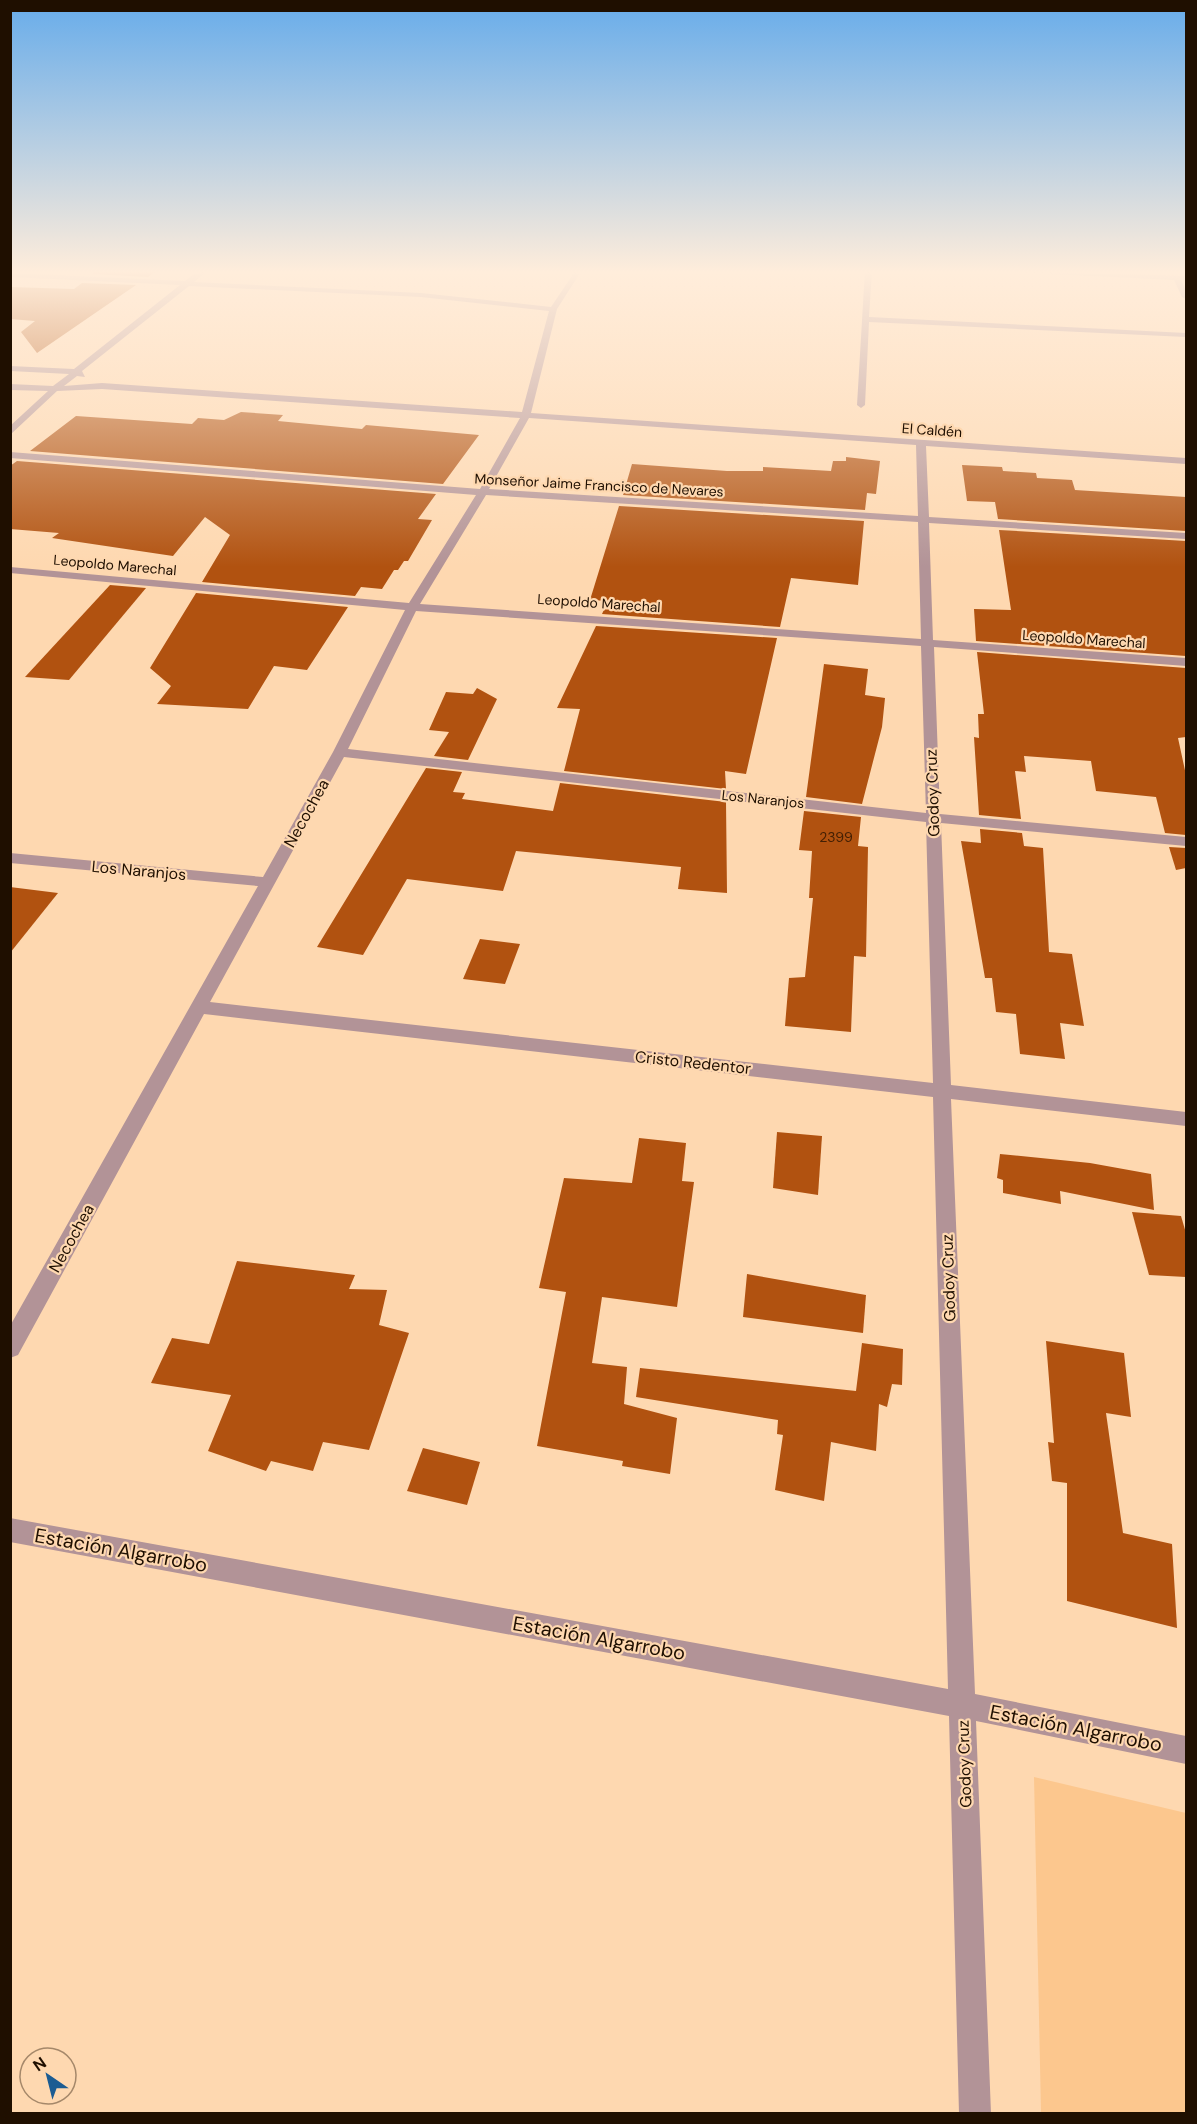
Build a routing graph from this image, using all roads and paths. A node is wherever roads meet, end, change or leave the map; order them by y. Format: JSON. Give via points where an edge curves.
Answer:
{"nodes":[{"id":1,"x":29,"y":369,"type":"edge"},
{"id":2,"x":81,"y":369,"type":"edge"},
{"id":3,"x":537,"y":369,"type":"edge"},
{"id":4,"x":862,"y":369,"type":"edge"},
{"id":5,"x":77,"y":372,"type":"junction"},
{"id":6,"x":102,"y":386,"type":"junction"},
{"id":7,"x":10,"y":387,"type":"edge"},
{"id":8,"x":55,"y":389,"type":"junction"},
{"id":9,"x":861,"y":405,"type":"dead end"},
{"id":10,"x":525,"y":417,"type":"junction"},
{"id":11,"x":10,"y":432,"type":"edge"},
{"id":12,"x":921,"y":443,"type":"junction"},
{"id":13,"x":10,"y":455,"type":"edge"},
{"id":14,"x":1186,"y":461,"type":"edge"},
{"id":15,"x":483,"y":492,"type":"junction"},
{"id":16,"x":923,"y":518,"type":"junction"},
{"id":17,"x":1186,"y":536,"type":"edge"},
{"id":18,"x":10,"y":570,"type":"edge"},
{"id":19,"x":412,"y":607,"type":"junction"},
{"id":20,"x":927,"y":642,"type":"junction"},
{"id":21,"x":1186,"y":663,"type":"edge"},
{"id":22,"x":340,"y":752,"type":"junction"},
{"id":23,"x":933,"y":818,"type":"junction"},
{"id":24,"x":1186,"y":841,"type":"edge"},
{"id":25,"x":10,"y":858,"type":"edge"},
{"id":26,"x":268,"y":882,"type":"junction"},
{"id":27,"x":199,"y":1007,"type":"junction"},
{"id":28,"x":942,"y":1089,"type":"junction"},
{"id":29,"x":1186,"y":1119,"type":"edge"},
{"id":30,"x":10,"y":1348,"type":"edge"},
{"id":31,"x":10,"y":1530,"type":"edge"},
{"id":32,"x":962,"y":1705,"type":"junction"},
{"id":33,"x":1186,"y":1750,"type":"edge"},
{"id":34,"x":975,"y":2114,"type":"edge"}],
"edges":[{"from":1,"to":5,"type":"street","name":"El Caldén"},
{"from":2,"to":5,"type":"street"},
{"from":3,"to":10,"type":"street","name":"Necochea"},
{"from":4,"to":9,"type":"street"},
{"from":5,"to":6,"type":"street","name":"El Caldén"},
{"from":5,"to":8,"type":"street"},
{"from":6,"to":8,"type":"street","name":"El Caldén"},
{"from":6,"to":10,"type":"street","name":"El Caldén"},
{"from":7,"to":8,"type":"street","name":"El Caldén"},
{"from":8,"to":11,"type":"street"},
{"from":10,"to":12,"type":"street","name":"El Caldén"},
{"from":10,"to":15,"type":"street","name":"Necochea"},
{"from":12,"to":14,"type":"street","name":"El Caldén"},
{"from":12,"to":16,"type":"street","name":"Godoy Cruz"},
{"from":13,"to":15,"type":"street","name":"Monseñor Jaime Francisco de Nevares"},
{"from":15,"to":16,"type":"street","name":"Monseñor Jaime Francisco de Nevares"},
{"from":15,"to":19,"type":"street","name":"Necochea"},
{"from":16,"to":17,"type":"street","name":"Monseñor Jaime Francisco de Nevares"},
{"from":16,"to":20,"type":"street","name":"Godoy Cruz"},
{"from":18,"to":19,"type":"street","name":"Leopoldo Marechal"},
{"from":19,"to":20,"type":"street","name":"Leopoldo Marechal"},
{"from":19,"to":22,"type":"street","name":"Necochea"},
{"from":20,"to":21,"type":"street","name":"Leopoldo Marechal"},
{"from":20,"to":23,"type":"street","name":"Godoy Cruz"},
{"from":22,"to":23,"type":"street","name":"Los Naranjos"},
{"from":22,"to":26,"type":"street","name":"Necochea"},
{"from":23,"to":24,"type":"street","name":"Los Naranjos"},
{"from":23,"to":28,"type":"street","name":"Godoy Cruz"},
{"from":25,"to":26,"type":"street","name":"Los Naranjos"},
{"from":26,"to":27,"type":"street","name":"Necochea"},
{"from":27,"to":28,"type":"street","name":"Cristo Redentor"},
{"from":27,"to":30,"type":"street","name":"Necochea"},
{"from":28,"to":29,"type":"street","name":"Cristo Redentor"},
{"from":28,"to":32,"type":"street","name":"Godoy Cruz"},
{"from":31,"to":32,"type":"street","name":"Estación Algarrobo"},
{"from":32,"to":33,"type":"street","name":"Estación Algarrobo"},
{"from":32,"to":34,"type":"street","name":"Godoy Cruz"}]}
